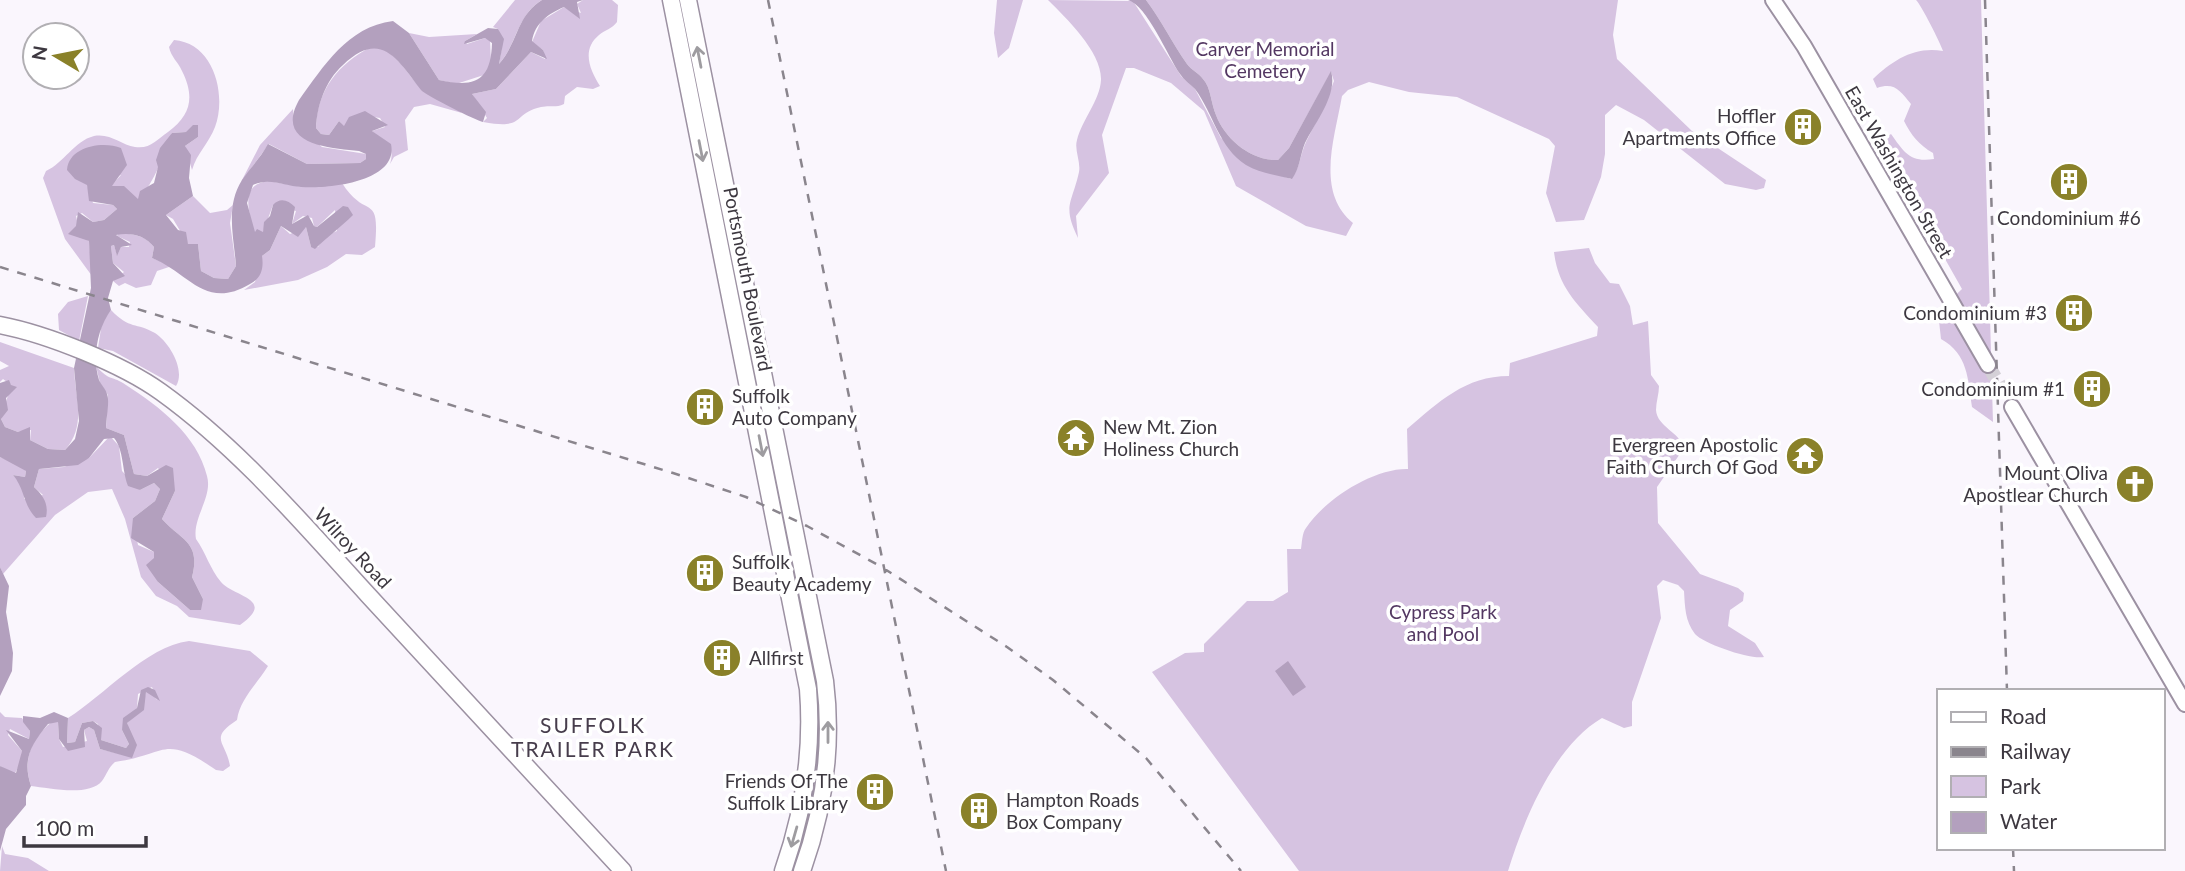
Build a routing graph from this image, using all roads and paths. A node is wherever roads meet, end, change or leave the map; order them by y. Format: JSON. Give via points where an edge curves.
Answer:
{"nodes":[{"id":1,"x":671,"y":0,"type":"edge"},
{"id":2,"x":688,"y":0,"type":"edge"},
{"id":3,"x":1773,"y":0,"type":"edge"},
{"id":4,"x":0,"y":325,"type":"edge"},
{"id":5,"x":1988,"y":365,"type":"tunnel mouth"},
{"id":6,"x":2012,"y":407,"type":"tunnel mouth"},
{"id":7,"x":2185,"y":704,"type":"edge"},
{"id":8,"x":623,"y":871,"type":"edge"},
{"id":9,"x":783,"y":871,"type":"edge"},
{"id":10,"x":802,"y":871,"type":"edge"}],
"edges":[{"from":1,"to":9,"type":"main road","name":"Portsmouth Boulevard","one_way":true,"via":[[808,689],[810,738],[802,807]]},
{"from":10,"to":2,"type":"main road","name":"Portsmouth Boulevard","one_way":true,"via":[[821,810],[828,749],[825,681]]},
{"from":3,"to":5,"type":"main road","name":"East Washington Street"},
{"from":4,"to":8,"type":"main road","name":"Wilroy Road","via":[[68,347],[160,391],[223,444]]},
{"from":6,"to":7,"type":"main road"}]}
